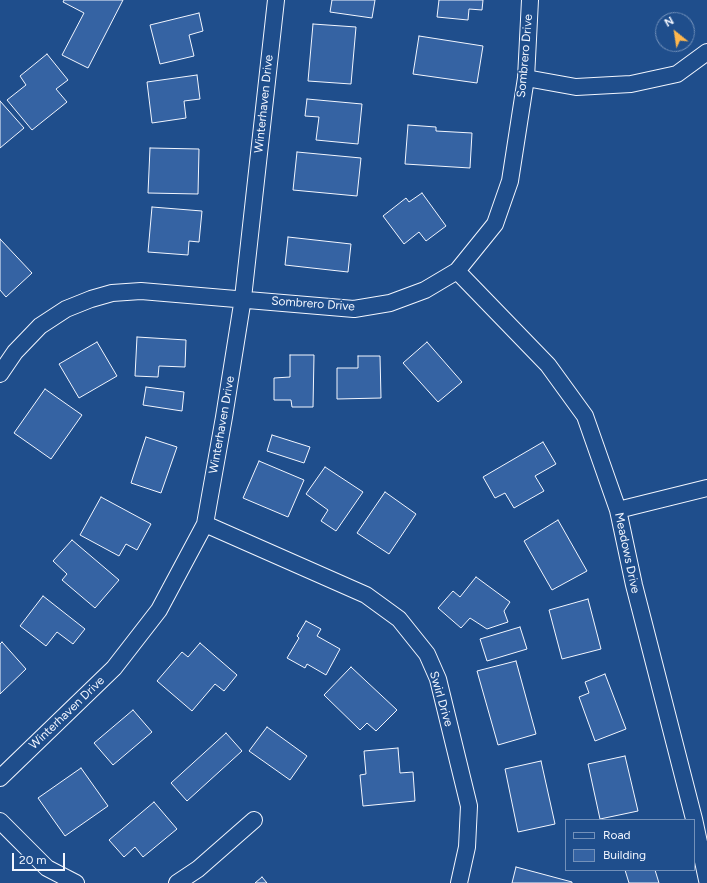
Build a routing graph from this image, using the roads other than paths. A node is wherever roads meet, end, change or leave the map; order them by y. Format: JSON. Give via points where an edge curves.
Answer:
{"nodes":[{"id":1,"x":276,"y":0,"type":"edge"},
{"id":2,"x":530,"y":0,"type":"edge"},
{"id":3,"x":707,"y":52,"type":"edge"},
{"id":4,"x":526,"y":78,"type":"junction"},
{"id":5,"x":457,"y":270,"type":"junction"},
{"id":6,"x":242,"y":298,"type":"junction"},
{"id":7,"x":0,"y":374,"type":"edge"},
{"id":8,"x":707,"y":488,"type":"edge"},
{"id":9,"x":618,"y":510,"type":"junction"},
{"id":10,"x":205,"y":524,"type":"junction"},
{"id":11,"x":0,"y":778,"type":"edge"},
{"id":12,"x":701,"y":818,"type":"edge"},
{"id":13,"x":254,"y":820,"type":"dead end"},
{"id":14,"x":0,"y":821,"type":"edge"},
{"id":15,"x":707,"y":880,"type":"edge"},
{"id":16,"x":76,"y":883,"type":"edge"},
{"id":17,"x":177,"y":883,"type":"edge"},
{"id":18,"x":459,"y":883,"type":"edge"}],
"edges":[{"from":1,"to":6,"type":"street","name":"Winterhaven Drive"},
{"from":2,"to":4,"type":"street","name":"Sombrero Drive"},
{"from":3,"to":4,"type":"street","via":[[677,74],[631,84],[576,87]]},
{"from":4,"to":5,"type":"street","name":"Sombrero Drive","via":[[510,181],[495,224]]},
{"from":5,"to":6,"type":"street","name":"Sombrero Drive","via":[[425,290],[390,302],[354,309]]},
{"from":5,"to":9,"type":"street","name":"Meadows Drive","via":[[548,365],[585,416]]},
{"from":6,"to":7,"type":"street","name":"Sombrero Drive","via":[[141,291],[112,293],[91,298],[66,309],[40,326],[15,352]]},
{"from":6,"to":10,"type":"street","name":"Winterhaven Drive"},
{"from":8,"to":9,"type":"street"},
{"from":9,"to":12,"type":"street","name":"Meadows Drive","via":[[634,585]]},
{"from":10,"to":11,"type":"street","name":"Winterhaven Drive","via":[[159,610],[114,668]]},
{"from":10,"to":18,"type":"street","name":"Swirl Drive","via":[[366,595],[399,619],[427,654],[438,680],[469,806],[467,847]]},
{"from":12,"to":15,"type":"street","name":"Meadows Drive"},
{"from":13,"to":17,"type":"street","via":[[198,869]]},
{"from":14,"to":16,"type":"street","via":[[47,868]]}]}
